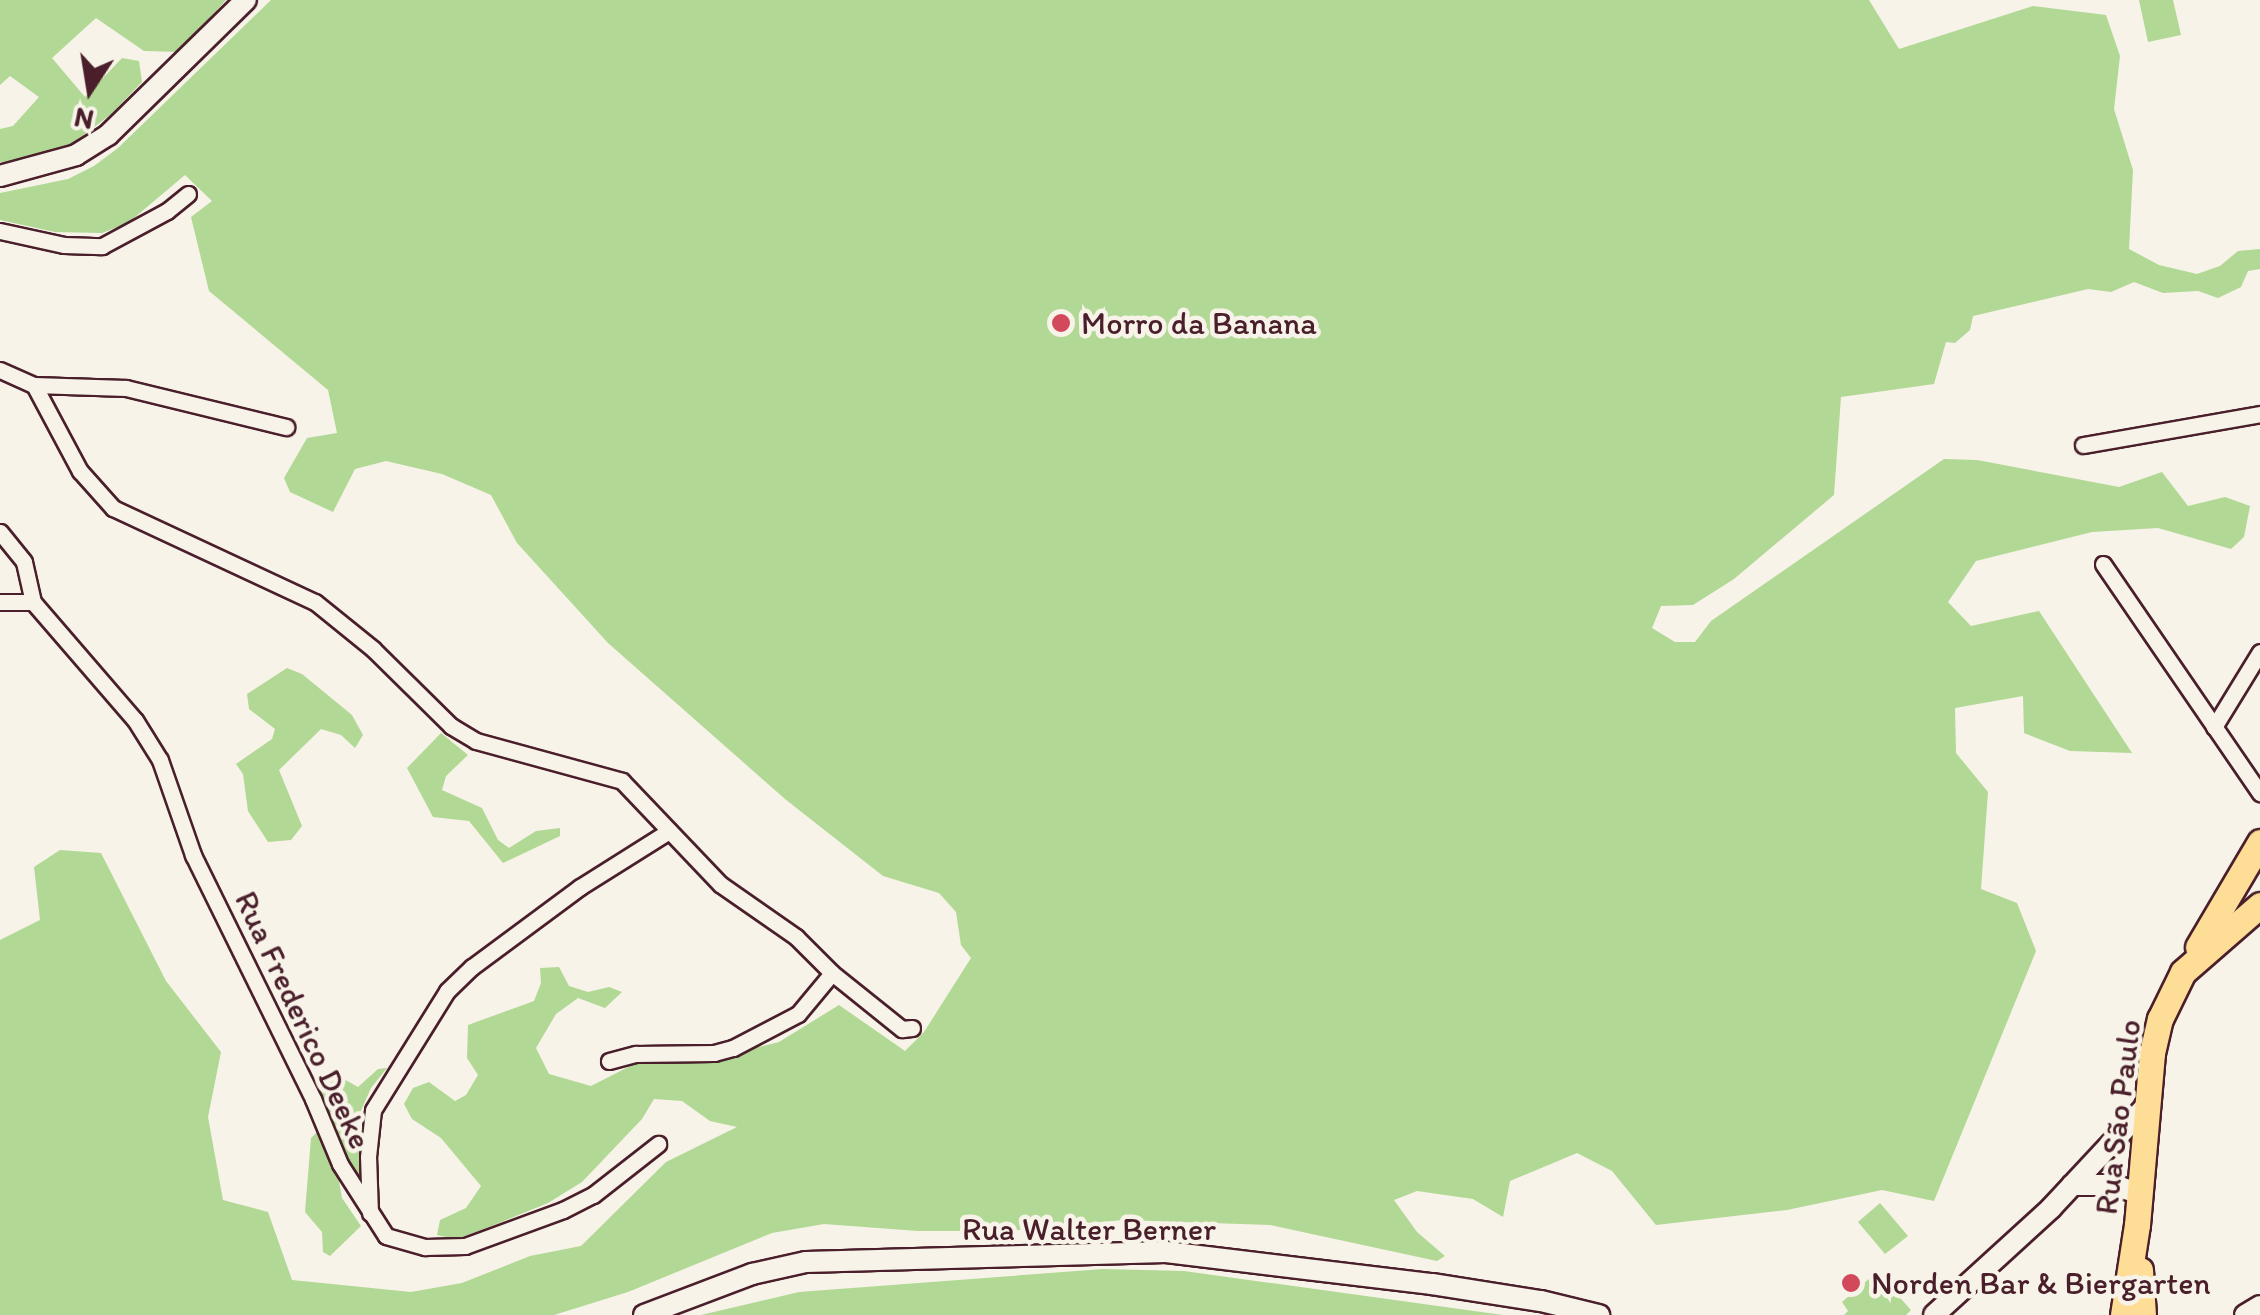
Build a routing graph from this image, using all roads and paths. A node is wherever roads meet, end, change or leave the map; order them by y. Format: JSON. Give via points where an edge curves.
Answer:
{"nodes":[{"id":1,"x":246,"y":0,"type":"edge"},
{"id":2,"x":0,"y":176,"type":"edge"},
{"id":3,"x":188,"y":194,"type":"dead end"},
{"id":4,"x":0,"y":231,"type":"edge"},
{"id":5,"x":0,"y":370,"type":"edge"},
{"id":6,"x":34,"y":385,"type":"junction"},
{"id":7,"x":2260,"y":414,"type":"edge"},
{"id":8,"x":286,"y":426,"type":"dead end"},
{"id":9,"x":2084,"y":445,"type":"dead end"},
{"id":10,"x":0,"y":532,"type":"edge"},
{"id":11,"x":2103,"y":564,"type":"dead end"},
{"id":12,"x":0,"y":602,"type":"edge"},
{"id":13,"x":33,"y":602,"type":"junction"},
{"id":14,"x":2260,"y":652,"type":"edge"},
{"id":15,"x":2214,"y":726,"type":"junction"},
{"id":16,"x":2260,"y":793,"type":"edge"},
{"id":17,"x":670,"y":832,"type":"junction"},
{"id":18,"x":2260,"y":842,"type":"edge"},
{"id":19,"x":2260,"y":905,"type":"edge"},
{"id":20,"x":2183,"y":972,"type":"junction"},
{"id":21,"x":832,"y":973,"type":"junction"},
{"id":22,"x":912,"y":1028,"type":"dead end"},
{"id":23,"x":610,"y":1062,"type":"dead end"},
{"id":24,"x":2146,"y":1105,"type":"junction"},
{"id":25,"x":658,"y":1144,"type":"dead end"},
{"id":26,"x":2072,"y":1185,"type":"junction"},
{"id":27,"x":2140,"y":1194,"type":"junction"},
{"id":28,"x":370,"y":1217,"type":"junction"},
{"id":29,"x":2137,"y":1226,"type":"junction"},
{"id":30,"x":2260,"y":1306,"type":"edge"},
{"id":31,"x":644,"y":1315,"type":"edge"},
{"id":32,"x":1599,"y":1315,"type":"edge"},
{"id":33,"x":1934,"y":1315,"type":"edge"},
{"id":34,"x":2123,"y":1315,"type":"edge"},
{"id":35,"x":2144,"y":1315,"type":"edge"},
{"id":36,"x":2245,"y":1315,"type":"edge"}],
"edges":[{"from":1,"to":2,"type":"street","via":[[108,135],[76,155]]},
{"from":3,"to":4,"type":"street","via":[[102,246]]},
{"from":5,"to":6,"type":"street"},
{"from":6,"to":8,"type":"street","via":[[126,388]]},
{"from":6,"to":17,"type":"street","via":[[80,472],[113,508],[315,602],[452,726],[501,751],[622,781]]},
{"from":7,"to":9,"type":"street"},
{"from":10,"to":13,"type":"street","via":[[24,562]]},
{"from":11,"to":15,"type":"street"},
{"from":12,"to":13,"type":"street"},
{"from":13,"to":28,"type":"street","name":"Rua Frederico Deeke","via":[[135,720],[160,760],[193,855]]},
{"from":14,"to":15,"type":"street"},
{"from":15,"to":16,"type":"street"},
{"from":17,"to":21,"type":"street","via":[[720,884],[796,937]]},
{"from":17,"to":28,"type":"street","via":[[580,888],[447,991],[373,1110]]},
{"from":18,"to":20,"type":"main road"},
{"from":19,"to":20,"type":"main road","name":"Rua São Paulo"},
{"from":20,"to":24,"type":"main road","name":"Rua São Paulo","via":[[2160,1020]]},
{"from":21,"to":22,"type":"street","via":[[902,1029]]},
{"from":21,"to":23,"type":"street","via":[[798,1014],[733,1048],[636,1054]]},
{"from":24,"to":26,"type":"street"},
{"from":24,"to":27,"type":"main road","name":"Rua São Paulo"},
{"from":25,"to":28,"type":"street","name":"Rua Frederico Deeke","via":[[563,1210],[465,1246],[425,1246],[386,1236]]},
{"from":26,"to":27,"type":"street","via":[[2114,1185]]},
{"from":26,"to":33,"type":"street"},
{"from":27,"to":29,"type":"main road","name":"Rua São Paulo"},
{"from":29,"to":34,"type":"main road","name":"Rua São Paulo"},
{"from":29,"to":35,"type":"main road"},
{"from":30,"to":36,"type":"street"},
{"from":31,"to":32,"type":"street","name":"Rua Walter Berner","via":[[752,1274],[806,1262],[1166,1252],[1432,1284]]}]}
